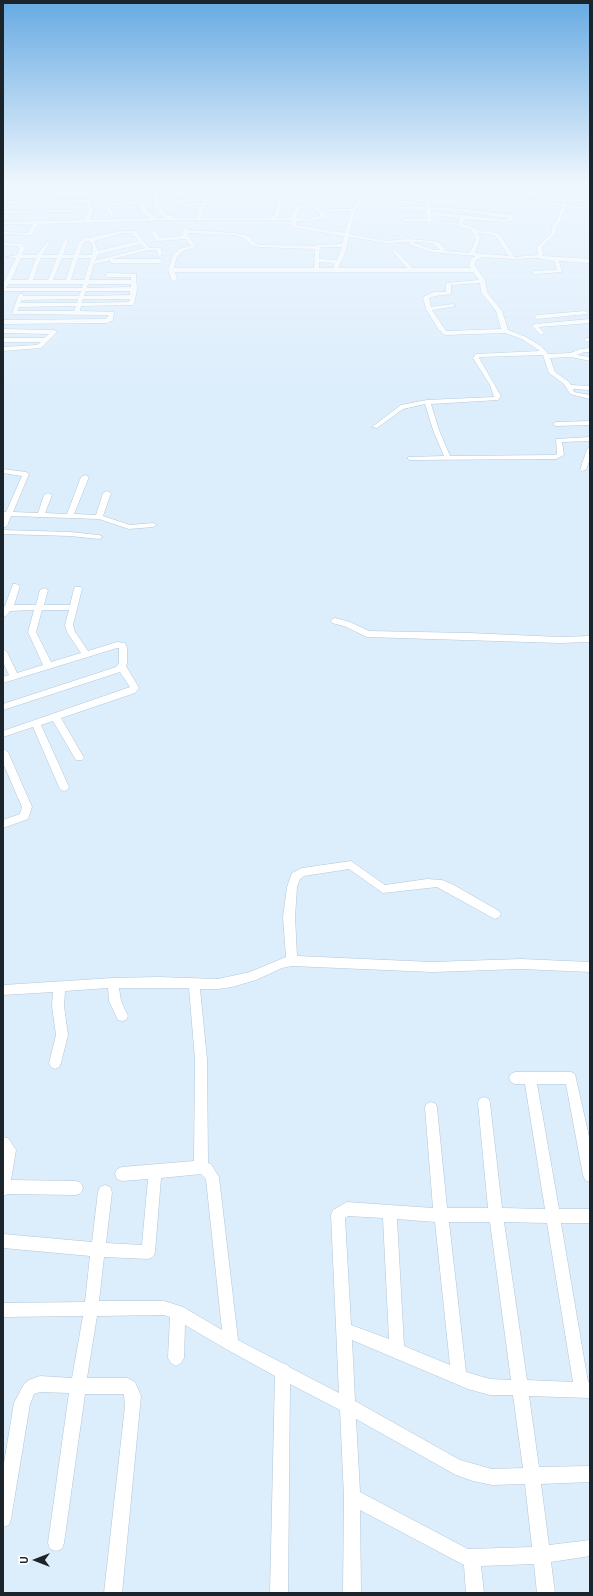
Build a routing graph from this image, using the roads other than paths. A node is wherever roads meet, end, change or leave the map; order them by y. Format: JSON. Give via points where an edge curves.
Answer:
{"nodes":[{"id":1,"x":17,"y":259,"type":"edge"},
{"id":2,"x":38,"y":259,"type":"edge"},
{"id":3,"x":59,"y":259,"type":"edge"},
{"id":4,"x":77,"y":259,"type":"edge"},
{"id":5,"x":92,"y":259,"type":"edge"},
{"id":6,"x":144,"y":259,"type":"edge"},
{"id":7,"x":174,"y":259,"type":"edge"},
{"id":8,"x":402,"y":259,"type":"edge"},
{"id":9,"x":476,"y":259,"type":"edge"},
{"id":10,"x":111,"y":260,"type":"junction"},
{"id":11,"x":316,"y":260,"type":"joint"},
{"id":12,"x":556,"y":260,"type":"joint"},
{"id":13,"x":140,"y":261,"type":"joint"},
{"id":14,"x":590,"y":261,"type":"edge"},
{"id":15,"x":339,"y":262,"type":"joint"},
{"id":16,"x":92,"y":263,"type":"junction"},
{"id":17,"x":335,"y":269,"type":"junction"},
{"id":18,"x":171,"y":270,"type":"junction"},
{"id":19,"x":317,"y":270,"type":"junction"},
{"id":20,"x":411,"y":270,"type":"junction"},
{"id":21,"x":475,"y":270,"type":"junction"},
{"id":22,"x":535,"y":272,"type":"dead end"},
{"id":23,"x":3,"y":274,"type":"edge"},
{"id":24,"x":11,"y":274,"type":"junction"},
{"id":25,"x":108,"y":275,"type":"junction"},
{"id":26,"x":174,"y":279,"type":"dead end"},
{"id":27,"x":482,"y":281,"type":"junction"},
{"id":28,"x":7,"y":282,"type":"junction"},
{"id":29,"x":30,"y":282,"type":"junction"},
{"id":30,"x":50,"y":282,"type":"junction"},
{"id":31,"x":68,"y":282,"type":"junction"},
{"id":32,"x":86,"y":282,"type":"junction"},
{"id":33,"x":106,"y":282,"type":"junction"},
{"id":34,"x":133,"y":282,"type":"junction"},
{"id":35,"x":84,"y":289,"type":"junction"},
{"id":36,"x":134,"y":289,"type":"junction"},
{"id":37,"x":4,"y":291,"type":"edge"},
{"id":38,"x":82,"y":297,"type":"junction"},
{"id":39,"x":132,"y":297,"type":"junction"},
{"id":40,"x":17,"y":305,"type":"junction"},
{"id":41,"x":80,"y":305,"type":"junction"},
{"id":42,"x":453,"y":306,"type":"dead end"},
{"id":43,"x":579,"y":307,"type":"dead end"},
{"id":44,"x":429,"y":309,"type":"junction"},
{"id":45,"x":561,"y":309,"type":"dead end"},
{"id":46,"x":77,"y":312,"type":"junction"},
{"id":47,"x":585,"y":313,"type":"junction"},
{"id":48,"x":566,"y":315,"type":"junction"},
{"id":49,"x":537,"y":317,"type":"dead end"},
{"id":50,"x":590,"y":320,"type":"edge"},
{"id":51,"x":75,"y":321,"type":"junction"},
{"id":52,"x":3,"y":322,"type":"edge"},
{"id":53,"x":573,"y":323,"type":"junction"},
{"id":54,"x":554,"y":324,"type":"junction"},
{"id":55,"x":578,"y":328,"type":"dead end"},
{"id":56,"x":3,"y":331,"type":"edge"},
{"id":57,"x":506,"y":331,"type":"junction"},
{"id":58,"x":560,"y":331,"type":"dead end"},
{"id":59,"x":541,"y":334,"type":"dead end"},
{"id":60,"x":3,"y":340,"type":"edge"},
{"id":61,"x":47,"y":340,"type":"junction"},
{"id":62,"x":3,"y":348,"type":"edge"},
{"id":63,"x":590,"y":350,"type":"edge"},
{"id":64,"x":581,"y":351,"type":"junction"},
{"id":65,"x":546,"y":355,"type":"junction"},
{"id":66,"x":571,"y":355,"type":"junction"},
{"id":67,"x":588,"y":358,"type":"edge"},
{"id":68,"x":568,"y":387,"type":"junction"},
{"id":69,"x":590,"y":388,"type":"edge"},
{"id":70,"x":590,"y":397,"type":"edge"},
{"id":71,"x":427,"y":402,"type":"junction"},
{"id":72,"x":556,"y":424,"type":"dead end"},
{"id":73,"x":590,"y":424,"type":"edge"},
{"id":74,"x":375,"y":427,"type":"dead end"},
{"id":75,"x":590,"y":439,"type":"edge"},
{"id":76,"x":590,"y":449,"type":"edge"},
{"id":77,"x":410,"y":458,"type":"dead end"},
{"id":78,"x":448,"y":458,"type":"junction"},
{"id":79,"x":583,"y":470,"type":"dead end"},
{"id":80,"x":3,"y":471,"type":"edge"},
{"id":81,"x":85,"y":477,"type":"dead end"},
{"id":82,"x":107,"y":493,"type":"dead end"},
{"id":83,"x":48,"y":495,"type":"dead end"},
{"id":84,"x":5,"y":514,"type":"edge"},
{"id":85,"x":42,"y":514,"type":"junction"},
{"id":86,"x":70,"y":515,"type":"junction"},
{"id":87,"x":100,"y":517,"type":"junction"},
{"id":88,"x":153,"y":525,"type":"dead end"},
{"id":89,"x":3,"y":526,"type":"edge"},
{"id":90,"x":3,"y":532,"type":"edge"},
{"id":91,"x":99,"y":537,"type":"dead end"},
{"id":92,"x":16,"y":586,"type":"dead end"},
{"id":93,"x":78,"y":589,"type":"dead end"},
{"id":94,"x":44,"y":590,"type":"dead end"},
{"id":95,"x":39,"y":607,"type":"junction"},
{"id":96,"x":74,"y":607,"type":"junction"},
{"id":97,"x":9,"y":608,"type":"junction"},
{"id":98,"x":3,"y":614,"type":"edge"},
{"id":99,"x":335,"y":621,"type":"dead end"},
{"id":100,"x":590,"y":639,"type":"edge"},
{"id":101,"x":3,"y":652,"type":"edge"},
{"id":102,"x":86,"y":655,"type":"junction"},
{"id":103,"x":48,"y":666,"type":"junction"},
{"id":104,"x":122,"y":667,"type":"junction"},
{"id":105,"x":14,"y":676,"type":"junction"},
{"id":106,"x":3,"y":680,"type":"edge"},
{"id":107,"x":3,"y":707,"type":"edge"},
{"id":108,"x":56,"y":717,"type":"junction"},
{"id":109,"x":36,"y":724,"type":"junction"},
{"id":110,"x":3,"y":734,"type":"edge"},
{"id":111,"x":3,"y":752,"type":"edge"},
{"id":112,"x":79,"y":758,"type":"dead end"},
{"id":113,"x":64,"y":787,"type":"dead end"},
{"id":114,"x":3,"y":824,"type":"edge"},
{"id":115,"x":495,"y":914,"type":"dead end"},
{"id":116,"x":292,"y":961,"type":"junction"},
{"id":117,"x":590,"y":967,"type":"edge"},
{"id":118,"x":113,"y":983,"type":"junction"},
{"id":119,"x":194,"y":983,"type":"junction"},
{"id":120,"x":59,"y":986,"type":"junction"},
{"id":121,"x":3,"y":990,"type":"edge"},
{"id":122,"x":122,"y":1016,"type":"dead end"},
{"id":123,"x":55,"y":1063,"type":"dead end"},
{"id":124,"x":515,"y":1078,"type":"dead end"},
{"id":125,"x":530,"y":1078,"type":"junction"},
{"id":126,"x":484,"y":1103,"type":"dead end"},
{"id":127,"x":431,"y":1108,"type":"dead end"},
{"id":128,"x":3,"y":1143,"type":"edge"},
{"id":129,"x":201,"y":1167,"type":"junction"},
{"id":130,"x":155,"y":1172,"type":"junction"},
{"id":131,"x":122,"y":1174,"type":"dead end"},
{"id":132,"x":590,"y":1175,"type":"edge"},
{"id":133,"x":3,"y":1188,"type":"edge"},
{"id":134,"x":76,"y":1188,"type":"dead end"},
{"id":135,"x":105,"y":1192,"type":"dead end"},
{"id":136,"x":390,"y":1212,"type":"junction"},
{"id":137,"x":441,"y":1215,"type":"junction"},
{"id":138,"x":552,"y":1215,"type":"junction"},
{"id":139,"x":496,"y":1216,"type":"junction"},
{"id":140,"x":590,"y":1216,"type":"edge"},
{"id":141,"x":3,"y":1241,"type":"edge"},
{"id":142,"x":97,"y":1250,"type":"junction"},
{"id":143,"x":3,"y":1310,"type":"edge"},
{"id":144,"x":91,"y":1310,"type":"junction"},
{"id":145,"x":178,"y":1312,"type":"junction"},
{"id":146,"x":343,"y":1329,"type":"junction"},
{"id":147,"x":231,"y":1344,"type":"junction"},
{"id":148,"x":397,"y":1350,"type":"junction"},
{"id":149,"x":176,"y":1358,"type":"dead end"},
{"id":150,"x":283,"y":1370,"type":"junction"},
{"id":151,"x":459,"y":1377,"type":"junction"},
{"id":152,"x":78,"y":1386,"type":"junction"},
{"id":153,"x":520,"y":1389,"type":"junction"},
{"id":154,"x":586,"y":1390,"type":"edge"},
{"id":155,"x":348,"y":1406,"type":"junction"},
{"id":156,"x":590,"y":1474,"type":"edge"},
{"id":157,"x":532,"y":1475,"type":"junction"},
{"id":158,"x":352,"y":1497,"type":"junction"},
{"id":159,"x":3,"y":1519,"type":"edge"},
{"id":160,"x":56,"y":1543,"type":"dead end"},
{"id":161,"x":590,"y":1548,"type":"edge"},
{"id":162,"x":541,"y":1556,"type":"junction"},
{"id":163,"x":472,"y":1558,"type":"junction"},
{"id":164,"x":113,"y":1593,"type":"edge"},
{"id":165,"x":279,"y":1593,"type":"edge"},
{"id":166,"x":352,"y":1593,"type":"edge"},
{"id":167,"x":475,"y":1593,"type":"edge"},
{"id":168,"x":546,"y":1593,"type":"edge"}],
"edges":[{"from":1,"to":24,"type":"street"},
{"from":2,"to":29,"type":"street"},
{"from":3,"to":30,"type":"street"},
{"from":4,"to":31,"type":"street"},
{"from":5,"to":16,"type":"street"},
{"from":6,"to":13,"type":"street"},
{"from":7,"to":18,"type":"street"},
{"from":8,"to":20,"type":"street"},
{"from":9,"to":21,"type":"street","via":[[472,263]]},
{"from":10,"to":13,"type":"street"},
{"from":10,"to":16,"type":"street"},
{"from":10,"to":25,"type":"street"},
{"from":11,"to":15,"type":"street"},
{"from":11,"to":19,"type":"street"},
{"from":12,"to":14,"type":"street"},
{"from":12,"to":22,"type":"street","via":[[560,271]]},
{"from":15,"to":17,"type":"street"},
{"from":16,"to":32,"type":"street"},
{"from":17,"to":19,"type":"street"},
{"from":17,"to":20,"type":"street"},
{"from":18,"to":19,"type":"street"},
{"from":18,"to":26,"type":"street"},
{"from":20,"to":21,"type":"street"},
{"from":21,"to":27,"type":"street"},
{"from":23,"to":24,"type":"street"},
{"from":24,"to":28,"type":"street"},
{"from":25,"to":33,"type":"street"},
{"from":25,"to":34,"type":"street","via":[[134,275]]},
{"from":27,"to":44,"type":"street","via":[[448,284],[449,292],[426,297]]},
{"from":27,"to":57,"type":"street","via":[[484,292],[499,311]]},
{"from":28,"to":29,"type":"street"},
{"from":28,"to":37,"type":"street"},
{"from":29,"to":30,"type":"street"},
{"from":30,"to":31,"type":"street"},
{"from":31,"to":32,"type":"street"},
{"from":32,"to":33,"type":"street"},
{"from":32,"to":35,"type":"street"},
{"from":33,"to":34,"type":"street"},
{"from":34,"to":36,"type":"street"},
{"from":35,"to":36,"type":"street"},
{"from":35,"to":37,"type":"street"},
{"from":35,"to":38,"type":"street"},
{"from":36,"to":39,"type":"street"},
{"from":38,"to":39,"type":"street"},
{"from":38,"to":40,"type":"street","via":[[21,296]]},
{"from":38,"to":41,"type":"street"},
{"from":39,"to":41,"type":"street","via":[[132,303],[129,305]]},
{"from":40,"to":41,"type":"street"},
{"from":40,"to":46,"type":"street","via":[[13,314]]},
{"from":41,"to":46,"type":"street"},
{"from":42,"to":44,"type":"street"},
{"from":43,"to":47,"type":"street"},
{"from":44,"to":57,"type":"street","via":[[442,331],[447,334]]},
{"from":45,"to":48,"type":"street"},
{"from":46,"to":51,"type":"street"},
{"from":46,"to":51,"type":"street","via":[[112,313],[108,321]]},
{"from":47,"to":48,"type":"street"},
{"from":47,"to":50,"type":"street"},
{"from":48,"to":49,"type":"street"},
{"from":50,"to":53,"type":"street"},
{"from":51,"to":52,"type":"street"},
{"from":53,"to":54,"type":"street"},
{"from":53,"to":55,"type":"street"},
{"from":54,"to":58,"type":"street"},
{"from":54,"to":59,"type":"street","via":[[535,326]]},
{"from":56,"to":61,"type":"street","via":[[54,331]]},
{"from":57,"to":65,"type":"street","via":[[532,342]]},
{"from":60,"to":61,"type":"street"},
{"from":61,"to":62,"type":"street","via":[[39,347]]},
{"from":63,"to":64,"type":"street"},
{"from":64,"to":66,"type":"street"},
{"from":64,"to":67,"type":"street"},
{"from":65,"to":66,"type":"street"},
{"from":65,"to":68,"type":"street","via":[[552,372],[567,383]]},
{"from":65,"to":71,"type":"street","via":[[476,356],[498,396],[496,399]]},
{"from":66,"to":67,"type":"street"},
{"from":68,"to":69,"type":"street"},
{"from":68,"to":70,"type":"street","via":[[574,394]]},
{"from":71,"to":74,"type":"street","via":[[397,409]]},
{"from":71,"to":78,"type":"street"},
{"from":72,"to":73,"type":"street"},
{"from":75,"to":78,"type":"street","via":[[558,440],[561,455],[556,457]]},
{"from":76,"to":79,"type":"street"},
{"from":77,"to":78,"type":"street"},
{"from":80,"to":84,"type":"street","via":[[26,474]]},
{"from":81,"to":86,"type":"street"},
{"from":82,"to":87,"type":"street"},
{"from":83,"to":85,"type":"street"},
{"from":84,"to":85,"type":"street"},
{"from":84,"to":89,"type":"street"},
{"from":85,"to":86,"type":"street"},
{"from":86,"to":87,"type":"street"},
{"from":87,"to":88,"type":"street","via":[[129,527]]},
{"from":90,"to":91,"type":"street"},
{"from":92,"to":97,"type":"street"},
{"from":93,"to":96,"type":"street"},
{"from":94,"to":95,"type":"street"},
{"from":95,"to":96,"type":"street"},
{"from":95,"to":97,"type":"street"},
{"from":95,"to":103,"type":"street","via":[[32,632]]},
{"from":96,"to":102,"type":"street","via":[[69,623],[70,629]]},
{"from":97,"to":98,"type":"street"},
{"from":99,"to":100,"type":"street","via":[[367,634],[379,635]]},
{"from":101,"to":105,"type":"street"},
{"from":102,"to":103,"type":"street"},
{"from":102,"to":104,"type":"street","via":[[117,644],[122,645]]},
{"from":103,"to":105,"type":"street"},
{"from":104,"to":107,"type":"street"},
{"from":104,"to":108,"type":"street","via":[[134,689]]},
{"from":105,"to":106,"type":"street"},
{"from":108,"to":109,"type":"street"},
{"from":108,"to":112,"type":"street"},
{"from":109,"to":110,"type":"street"},
{"from":109,"to":113,"type":"street"},
{"from":111,"to":114,"type":"street","via":[[27,807],[24,816]]},
{"from":115,"to":116,"type":"street","via":[[438,883],[383,889],[351,864],[302,872],[296,876],[292,887],[289,917]]},
{"from":116,"to":117,"type":"street","via":[[432,967],[521,964]]},
{"from":116,"to":119,"type":"street","via":[[232,982]]},
{"from":118,"to":119,"type":"street"},
{"from":118,"to":120,"type":"street"},
{"from":118,"to":122,"type":"street","via":[[115,1000]]},
{"from":119,"to":129,"type":"street","via":[[201,1059]]},
{"from":120,"to":121,"type":"street"},
{"from":120,"to":123,"type":"street","via":[[58,1006],[62,1031]]},
{"from":124,"to":125,"type":"street"},
{"from":125,"to":132,"type":"street","via":[[571,1078]]},
{"from":125,"to":138,"type":"street"},
{"from":126,"to":139,"type":"street"},
{"from":127,"to":137,"type":"street"},
{"from":128,"to":133,"type":"street","via":[[9,1150],[9,1157]]},
{"from":129,"to":130,"type":"street"},
{"from":129,"to":147,"type":"street","via":[[212,1177]]},
{"from":130,"to":131,"type":"street"},
{"from":130,"to":142,"type":"street","via":[[148,1252]]},
{"from":133,"to":134,"type":"street"},
{"from":135,"to":142,"type":"street"},
{"from":136,"to":137,"type":"street"},
{"from":136,"to":146,"type":"street","via":[[347,1209],[338,1215]]},
{"from":136,"to":148,"type":"street"},
{"from":137,"to":139,"type":"street"},
{"from":137,"to":151,"type":"street"},
{"from":138,"to":139,"type":"street"},
{"from":138,"to":140,"type":"street"},
{"from":138,"to":154,"type":"street"},
{"from":139,"to":153,"type":"street"},
{"from":141,"to":142,"type":"street"},
{"from":142,"to":144,"type":"street"},
{"from":143,"to":144,"type":"street"},
{"from":144,"to":145,"type":"street","via":[[159,1308]]},
{"from":144,"to":152,"type":"street"},
{"from":145,"to":147,"type":"street"},
{"from":145,"to":149,"type":"street"},
{"from":146,"to":148,"type":"street"},
{"from":146,"to":155,"type":"street"},
{"from":147,"to":150,"type":"street"},
{"from":148,"to":151,"type":"street"},
{"from":150,"to":155,"type":"street"},
{"from":150,"to":165,"type":"street"},
{"from":151,"to":153,"type":"street","via":[[490,1387]]},
{"from":152,"to":159,"type":"street","via":[[34,1385],[26,1394],[22,1403]]},
{"from":152,"to":160,"type":"street"},
{"from":152,"to":164,"type":"street","via":[[127,1386],[130,1387],[133,1396]]},
{"from":153,"to":154,"type":"street"},
{"from":153,"to":157,"type":"street"},
{"from":155,"to":157,"type":"street","via":[[456,1467],[492,1477]]},
{"from":155,"to":158,"type":"street"},
{"from":156,"to":157,"type":"street"},
{"from":157,"to":162,"type":"street"},
{"from":158,"to":163,"type":"street"},
{"from":158,"to":166,"type":"street"},
{"from":161,"to":162,"type":"street"},
{"from":162,"to":163,"type":"street"},
{"from":162,"to":168,"type":"street"},
{"from":163,"to":167,"type":"street"}]}
